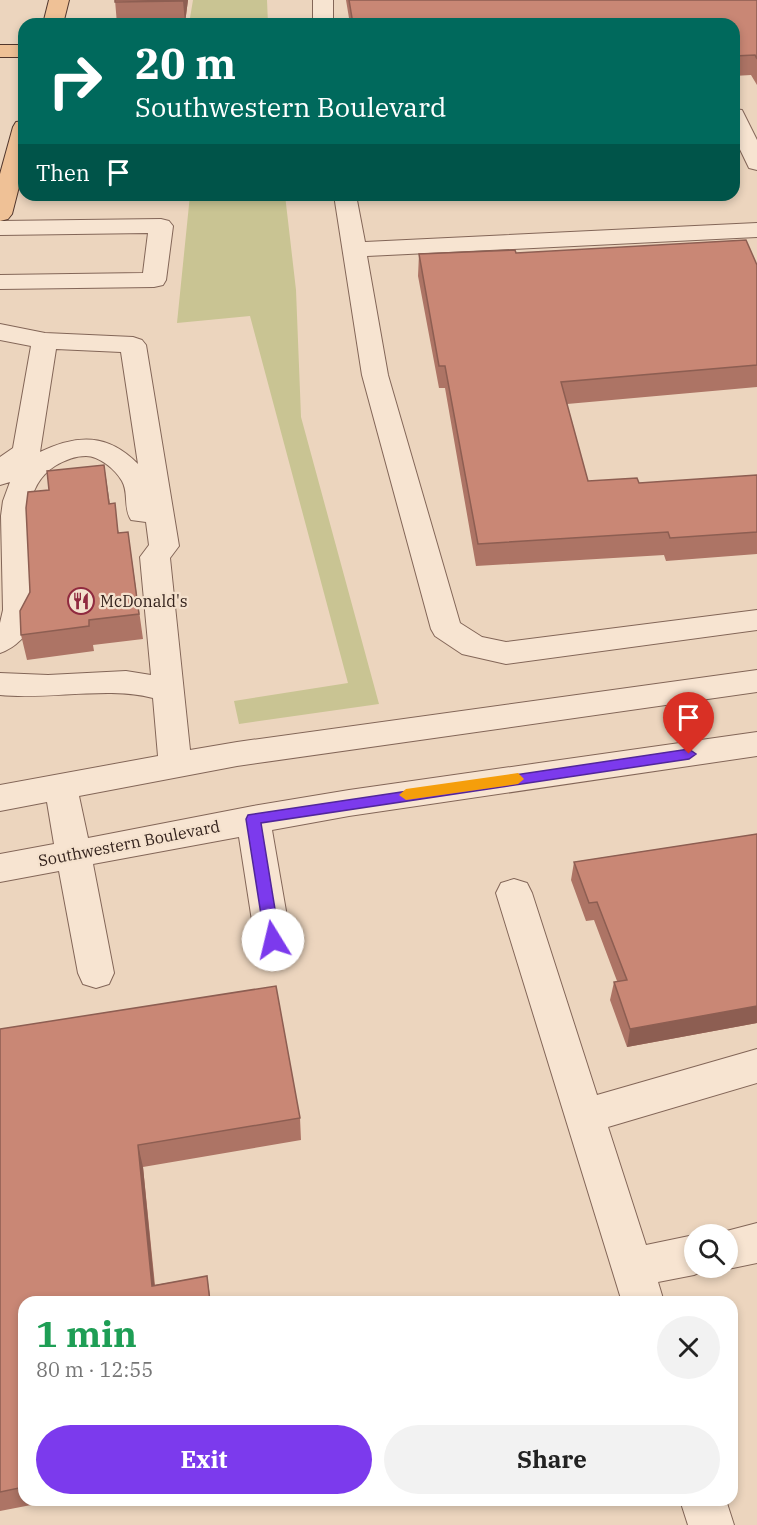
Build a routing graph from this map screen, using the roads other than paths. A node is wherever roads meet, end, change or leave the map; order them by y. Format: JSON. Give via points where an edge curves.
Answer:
{"nodes":[{"id":1,"x":59,"y":0,"type":"edge"},
{"id":2,"x":323,"y":0,"type":"edge"},
{"id":3,"x":54,"y":18,"type":"edge"},
{"id":4,"x":323,"y":18,"type":"edge"},
{"id":5,"x":0,"y":51,"type":"edge"},
{"id":6,"x":18,"y":51,"type":"edge"},
{"id":7,"x":740,"y":128,"type":"edge"},
{"id":8,"x":18,"y":150,"type":"edge"},
{"id":9,"x":757,"y":165,"type":"edge"},
{"id":10,"x":740,"y":167,"type":"edge"},
{"id":11,"x":346,"y":201,"type":"edge"},
{"id":12,"x":0,"y":214,"type":"edge"},
{"id":13,"x":0,"y":228,"type":"edge"},
{"id":14,"x":757,"y":230,"type":"edge"},
{"id":15,"x":354,"y":250,"type":"junction"},
{"id":16,"x":0,"y":282,"type":"edge"},
{"id":17,"x":0,"y":332,"type":"edge"},
{"id":18,"x":45,"y":341,"type":"junction"},
{"id":19,"x":9,"y":484,"type":"edge"},
{"id":20,"x":155,"y":557,"type":"junction"},
{"id":21,"x":757,"y":620,"type":"edge"},
{"id":22,"x":0,"y":642,"type":"edge"},
{"id":23,"x":757,"y":681,"type":"edge"},
{"id":24,"x":0,"y":684,"type":"edge"},
{"id":25,"x":167,"y":691,"type":"junction"},
{"id":26,"x":757,"y":744,"type":"edge"},
{"id":27,"x":175,"y":765,"type":"junction"},
{"id":28,"x":61,"y":788,"type":"junction"},
{"id":29,"x":0,"y":798,"type":"edge"},
{"id":30,"x":253,"y":819,"type":"junction"},
{"id":31,"x":73,"y":854,"type":"junction"},
{"id":32,"x":0,"y":868,"type":"edge"},
{"id":33,"x":514,"y":893,"type":"dead end"},
{"id":34,"x":273,"y":940,"type":"dead end"},
{"id":35,"x":96,"y":973,"type":"dead end"},
{"id":36,"x":757,"y":1066,"type":"edge"},
{"id":37,"x":585,"y":1116,"type":"junction"},
{"id":38,"x":757,"y":1243,"type":"edge"},
{"id":39,"x":738,"y":1247,"type":"edge"},
{"id":40,"x":684,"y":1260,"type":"edge"},
{"id":41,"x":637,"y":1285,"type":"edge"},
{"id":42,"x":705,"y":1506,"type":"edge"},
{"id":43,"x":711,"y":1525,"type":"edge"}],
"edges":[{"from":1,"to":3,"type":"main road"},
{"from":2,"to":4,"type":"street"},
{"from":5,"to":6,"type":"main road"},
{"from":7,"to":9,"type":"street"},
{"from":8,"to":12,"type":"main road"},
{"from":9,"to":10,"type":"street"},
{"from":11,"to":15,"type":"street"},
{"from":13,"to":16,"type":"street","via":[[161,226],[154,279]]},
{"from":14,"to":15,"type":"street"},
{"from":15,"to":21,"type":"street","via":[[375,375],[446,629],[473,646],[506,653]]},
{"from":17,"to":18,"type":"street"},
{"from":18,"to":19,"type":"street","via":[[26,452],[2,469]]},
{"from":18,"to":20,"type":"street","via":[[134,345],[164,546]]},
{"from":19,"to":20,"type":"street","via":[[73,450],[103,449],[135,479],[146,547]]},
{"from":19,"to":22,"type":"street","via":[[15,512],[17,620]]},
{"from":20,"to":25,"type":"street"},
{"from":23,"to":27,"type":"street"},
{"from":24,"to":25,"type":"street","via":[[21,687],[128,682]]},
{"from":25,"to":27,"type":"street"},
{"from":26,"to":30,"type":"street","name":"Southwestern Boulevard"},
{"from":27,"to":28,"type":"street"},
{"from":28,"to":29,"type":"street"},
{"from":28,"to":31,"type":"street"},
{"from":30,"to":31,"type":"street","name":"Southwestern Boulevard"},
{"from":30,"to":34,"type":"street"},
{"from":31,"to":32,"type":"street","name":"Southwestern Boulevard"},
{"from":31,"to":35,"type":"street"},
{"from":33,"to":37,"type":"street"},
{"from":36,"to":37,"type":"street"},
{"from":37,"to":41,"type":"street"},
{"from":38,"to":39,"type":"street"},
{"from":40,"to":41,"type":"street"},
{"from":42,"to":43,"type":"street"}]}
